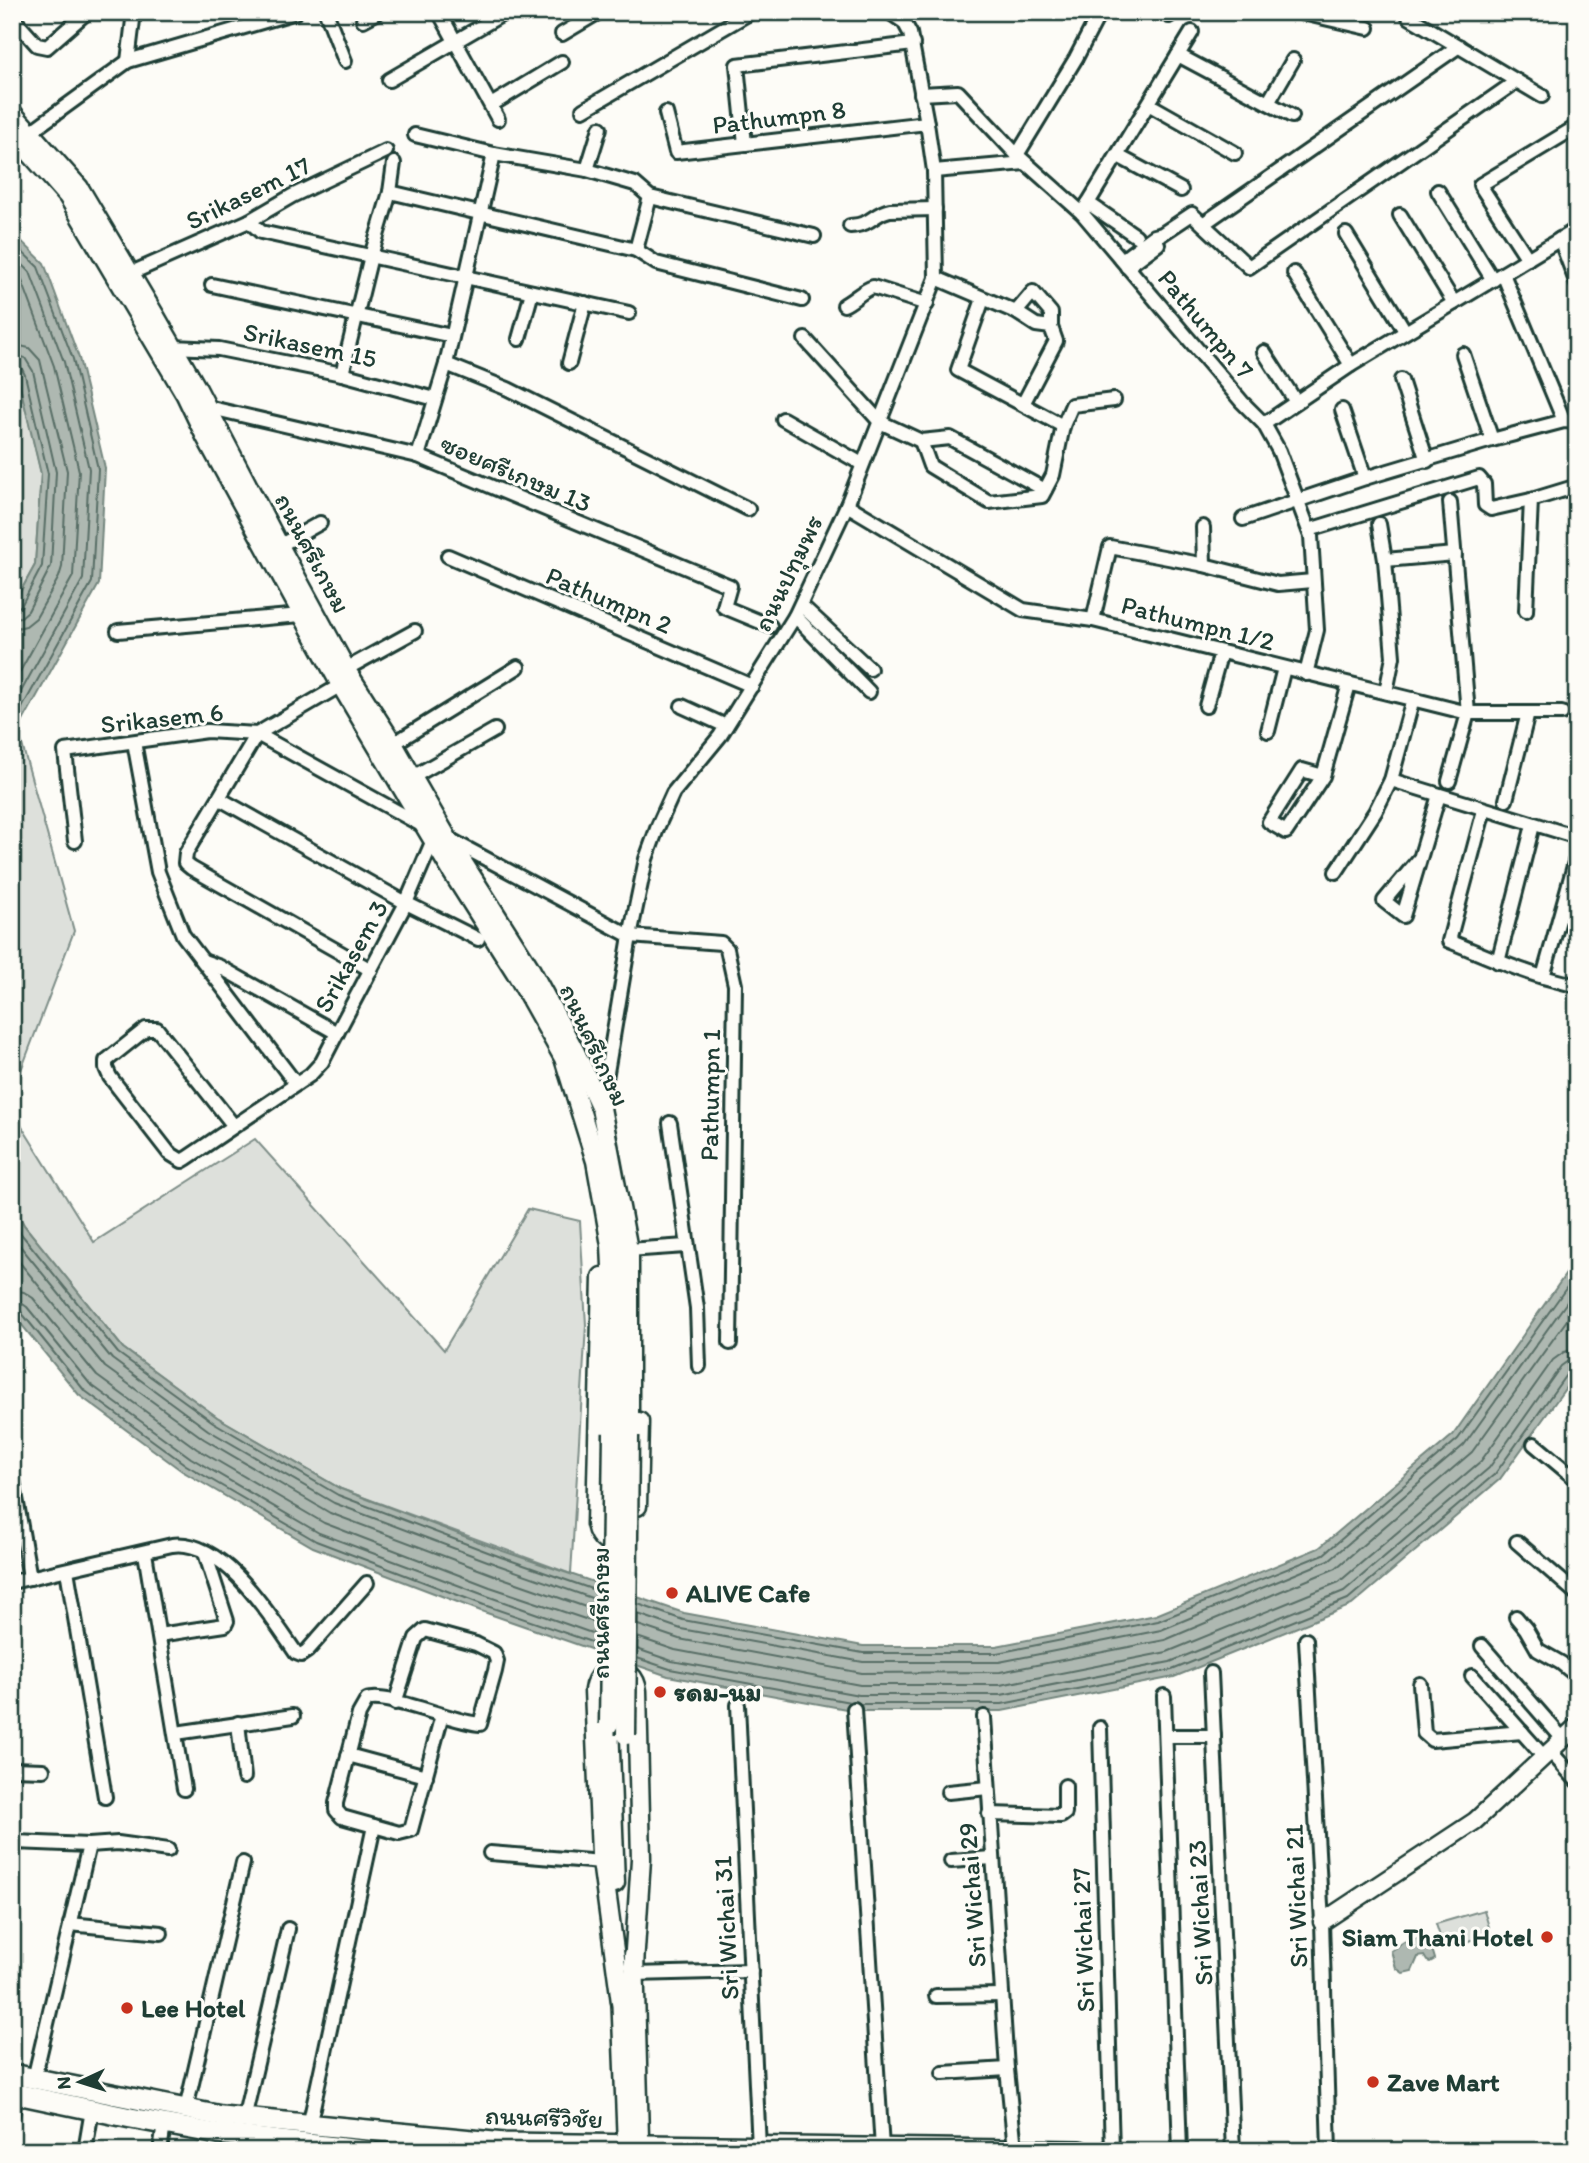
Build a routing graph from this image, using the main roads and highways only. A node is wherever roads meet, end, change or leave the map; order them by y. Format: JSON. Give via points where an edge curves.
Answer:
{"nodes":[{"id":1,"x":12,"y":113,"type":"edge"},
{"id":2,"x":21,"y":133,"type":"edge"},
{"id":3,"x":61,"y":178,"type":"junction"},
{"id":4,"x":343,"y":677,"type":"junction"},
{"id":5,"x":435,"y":835,"type":"junction"},
{"id":6,"x":596,"y":1161,"type":"junction"},
{"id":7,"x":628,"y":1253,"type":"junction"},
{"id":8,"x":621,"y":1435,"type":"junction"},
{"id":9,"x":634,"y":1970,"type":"junction"},
{"id":10,"x":621,"y":2002,"type":"junction"},
{"id":11,"x":630,"y":2054,"type":"junction"},
{"id":12,"x":12,"y":2074,"type":"edge"},
{"id":13,"x":14,"y":2093,"type":"edge"},
{"id":14,"x":543,"y":2144,"type":"junction"},
{"id":15,"x":436,"y":2145,"type":"edge"},
{"id":16,"x":289,"y":2146,"type":"edge"},
{"id":17,"x":719,"y":2146,"type":"junction"},
{"id":18,"x":633,"y":2148,"type":"edge"},
{"id":19,"x":882,"y":2150,"type":"edge"},
{"id":20,"x":370,"y":2151,"type":"edge"},
{"id":21,"x":1080,"y":2151,"type":"edge"}],
"edges":[{"from":1,"to":2,"type":"main road","name":"ถนนศรีเกษม"},
{"from":2,"to":3,"type":"main road","name":"ถนนศรีเกษม"},
{"from":3,"to":4,"type":"main road","name":"ถนนศรีเกษม","via":[[186,395],[302,615]]},
{"from":3,"to":4,"type":"main road","name":"ถนนศรีเกษม","via":[[79,188],[207,407]]},
{"from":4,"to":5,"type":"main road","name":"ถนนศรีเกษม"},
{"from":4,"to":5,"type":"main road","name":"ถนนศรีเกษม","via":[[393,744]]},
{"from":5,"to":6,"type":"main road","name":"ถนนศรีเกษม","via":[[564,1058]]},
{"from":5,"to":7,"type":"main road","name":"ถนนศรีเกษม","via":[[528,967],[601,1108]]},
{"from":6,"to":7,"type":"main road","via":[[603,1246],[596,1524],[600,1536],[610,1544],[628,1541],[636,1525],[641,1329]]},
{"from":6,"to":8,"type":"main road","name":"ถนนศรีเกษม","via":[[611,1245]]},
{"from":7,"to":8,"type":"main road","name":"ถนนศรีเกษม"},
{"from":8,"to":9,"type":"main road","name":"ถนนศรีเกษม","bridge":true},
{"from":8,"to":10,"type":"main road","name":"ถนนศรีเกษม","bridge":true,"via":[[609,1724]]},
{"from":9,"to":10,"type":"main road","via":[[641,1859],[638,1691],[634,1678],[623,1669],[609,1669],[594,1690],[602,1862]]},
{"from":9,"to":11,"type":"main road","name":"ถนนศรีเกษม"},
{"from":10,"to":11,"type":"main road","name":"ถนนศรีเกษม"},
{"from":11,"to":14,"type":"main road","via":[[621,2119],[615,2131]]},
{"from":11,"to":17,"type":"main road","via":[[648,2130],[655,2136]]},
{"from":11,"to":18,"type":"main road","name":"ถนนศรีเกษม"},
{"from":12,"to":15,"type":"main road","name":"ถนนศรีวิชัย","via":[[244,2119]]},
{"from":13,"to":16,"type":"main road"},
{"from":14,"to":15,"type":"main road","name":"ถนนศรีวิชัย"},
{"from":14,"to":18,"type":"main road","name":"ถนนศรีวิชัย"},
{"from":16,"to":20,"type":"main road"},
{"from":17,"to":18,"type":"main road","name":"ถนนศรีวิชัย"},
{"from":17,"to":19,"type":"main road","name":"ถนนศรีวิชัย"},
{"from":19,"to":21,"type":"main road","name":"ถนนศรีวิชัย"}]}
